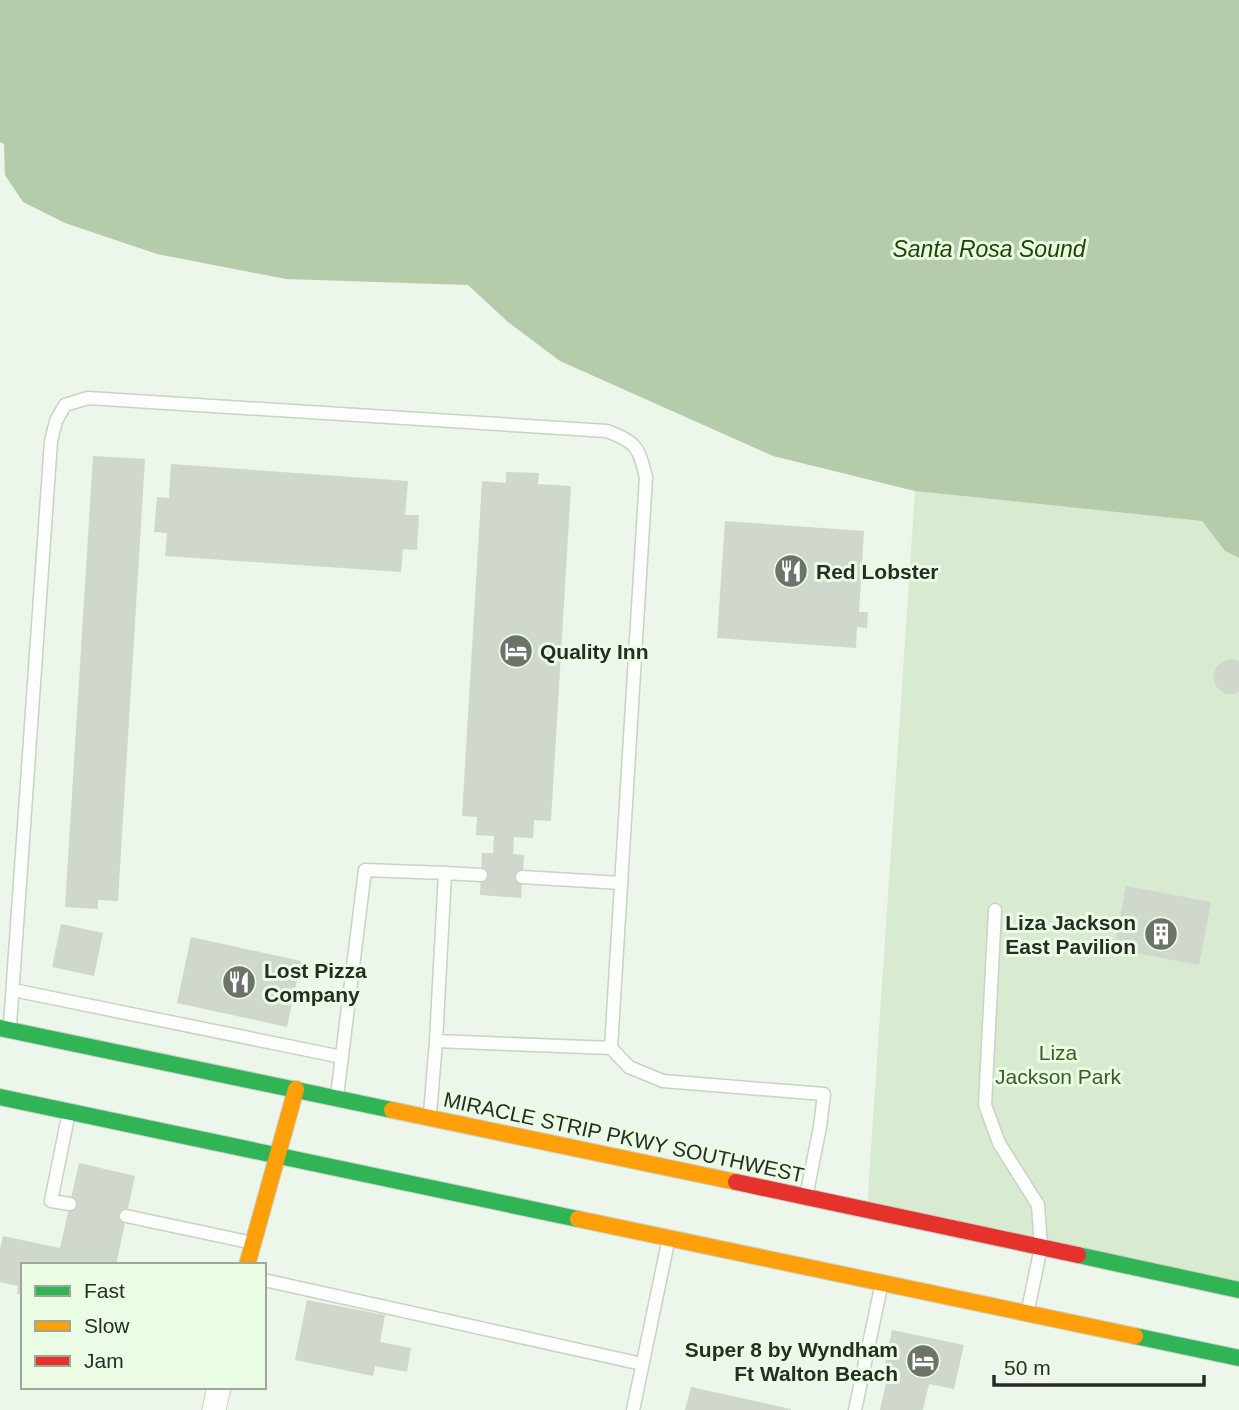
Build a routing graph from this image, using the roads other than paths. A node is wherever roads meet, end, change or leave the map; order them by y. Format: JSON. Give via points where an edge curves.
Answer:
{"nodes":[{"id":1,"x":445,"y":873,"type":"junction"},
{"id":2,"x":481,"y":875,"type":"dead end"},
{"id":3,"x":522,"y":877,"type":"dead end"},
{"id":4,"x":621,"y":883,"type":"junction"},
{"id":5,"x":995,"y":910,"type":"dead end"},
{"id":6,"x":13,"y":990,"type":"junction"},
{"id":7,"x":5,"y":1029,"type":"edge"},
{"id":8,"x":436,"y":1041,"type":"junction"},
{"id":9,"x":611,"y":1048,"type":"junction"},
{"id":10,"x":342,"y":1057,"type":"junction"},
{"id":11,"x":296,"y":1089,"type":"junction"},
{"id":12,"x":0,"y":1098,"type":"edge"},
{"id":13,"x":337,"y":1098,"type":"junction"},
{"id":14,"x":69,"y":1112,"type":"junction"},
{"id":15,"x":429,"y":1117,"type":"junction"},
{"id":16,"x":277,"y":1155,"type":"junction"},
{"id":17,"x":806,"y":1196,"type":"junction"},
{"id":18,"x":70,"y":1205,"type":"dead end"},
{"id":19,"x":126,"y":1216,"type":"dead end"},
{"id":20,"x":668,"y":1238,"type":"junction"},
{"id":21,"x":253,"y":1243,"type":"junction"},
{"id":22,"x":1041,"y":1247,"type":"junction"},
{"id":23,"x":248,"y":1263,"type":"edge"},
{"id":24,"x":266,"y":1280,"type":"edge"},
{"id":25,"x":882,"y":1283,"type":"junction"},
{"id":26,"x":1239,"y":1290,"type":"edge"},
{"id":27,"x":1027,"y":1314,"type":"junction"},
{"id":28,"x":1239,"y":1358,"type":"edge"},
{"id":29,"x":642,"y":1364,"type":"junction"},
{"id":30,"x":219,"y":1389,"type":"edge"},
{"id":31,"x":214,"y":1410,"type":"edge"},
{"id":32,"x":633,"y":1410,"type":"edge"},
{"id":33,"x":855,"y":1410,"type":"edge"}],
"edges":[{"from":1,"to":2,"type":"lane"},
{"from":1,"to":8,"type":"lane"},
{"from":1,"to":10,"type":"lane","via":[[365,870]]},
{"from":3,"to":4,"type":"lane"},
{"from":4,"to":6,"type":"lane","via":[[646,477],[639,452],[628,439],[607,430],[88,398],[65,405],[51,442]]},
{"from":4,"to":9,"type":"lane"},
{"from":5,"to":22,"type":"lane","via":[[985,1105],[999,1143],[1038,1205]]},
{"from":6,"to":7,"type":"lane"},
{"from":6,"to":10,"type":"lane"},
{"from":7,"to":11,"type":"main road","name":"MIRACLE STRIP PKWY SOUTHWEST"},
{"from":8,"to":9,"type":"lane"},
{"from":8,"to":15,"type":"lane"},
{"from":9,"to":17,"type":"lane","via":[[629,1067],[663,1081],[824,1094]]},
{"from":10,"to":13,"type":"lane"},
{"from":11,"to":13,"type":"main road","name":"MIRACLE STRIP PKWY SOUTHWEST"},
{"from":11,"to":16,"type":"main road"},
{"from":12,"to":14,"type":"main road"},
{"from":13,"to":15,"type":"main road","name":"MIRACLE STRIP PKWY SOUTHWEST"},
{"from":14,"to":16,"type":"main road"},
{"from":14,"to":18,"type":"lane","via":[[51,1200]]},
{"from":15,"to":17,"type":"main road","name":"MIRACLE STRIP PKWY SOUTHWEST"},
{"from":16,"to":20,"type":"main road"},
{"from":16,"to":21,"type":"main road"},
{"from":17,"to":22,"type":"main road","name":"MIRACLE STRIP PKWY SOUTHWEST"},
{"from":19,"to":21,"type":"lane"},
{"from":20,"to":25,"type":"main road"},
{"from":20,"to":29,"type":"lane"},
{"from":21,"to":23,"type":"main road"},
{"from":22,"to":26,"type":"main road","name":"MIRACLE STRIP PKWY SOUTHWEST"},
{"from":22,"to":27,"type":"lane"},
{"from":24,"to":29,"type":"lane"},
{"from":25,"to":27,"type":"main road"},
{"from":25,"to":33,"type":"lane"},
{"from":27,"to":28,"type":"main road"},
{"from":29,"to":32,"type":"lane"},
{"from":30,"to":31,"type":"street"}]}
